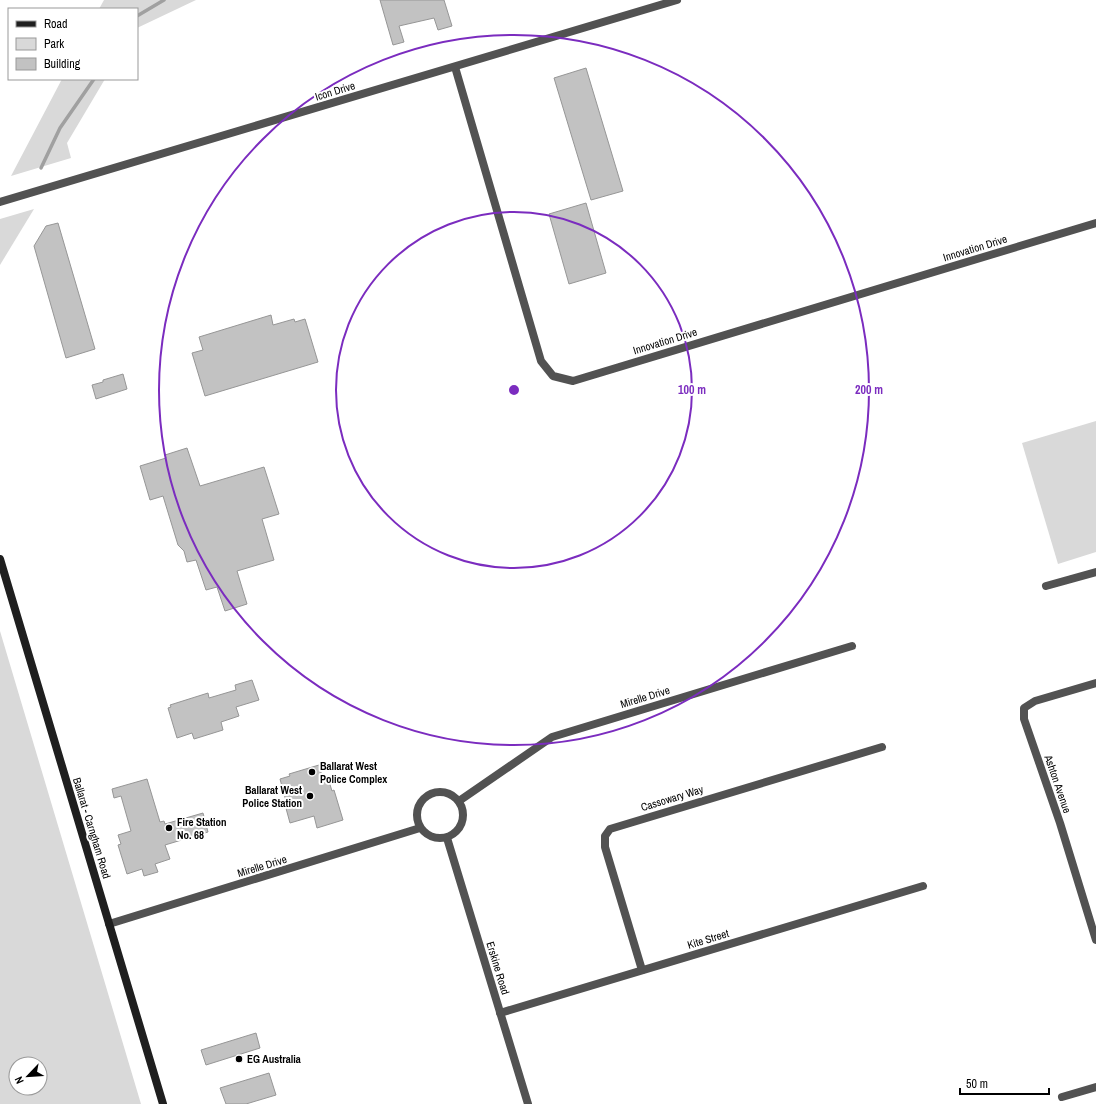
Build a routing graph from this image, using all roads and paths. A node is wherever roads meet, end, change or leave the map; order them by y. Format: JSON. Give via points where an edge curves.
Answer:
{"nodes":[{"id":1,"x":677,"y":0,"type":"edge"},
{"id":2,"x":455,"y":67,"type":"junction"},
{"id":3,"x":0,"y":202,"type":"edge"},
{"id":4,"x":1096,"y":224,"type":"edge"},
{"id":5,"x":0,"y":559,"type":"edge"},
{"id":6,"x":1096,"y":572,"type":"edge"},
{"id":7,"x":1046,"y":586,"type":"dead end"},
{"id":8,"x":852,"y":646,"type":"dead end"},
{"id":9,"x":1096,"y":683,"type":"edge"},
{"id":10,"x":882,"y":747,"type":"dead end"},
{"id":11,"x":459,"y":801,"type":"junction"},
{"id":12,"x":420,"y":828,"type":"junction"},
{"id":13,"x":447,"y":838,"type":"junction"},
{"id":14,"x":922,"y":886,"type":"dead end"},
{"id":15,"x":109,"y":924,"type":"junction"},
{"id":16,"x":1096,"y":940,"type":"edge"},
{"id":17,"x":642,"y":970,"type":"junction"},
{"id":18,"x":500,"y":1013,"type":"junction"},
{"id":19,"x":1096,"y":1086,"type":"edge"},
{"id":20,"x":1062,"y":1097,"type":"dead end"},
{"id":21,"x":163,"y":1104,"type":"edge"},
{"id":22,"x":528,"y":1104,"type":"edge"}],
"edges":[{"from":1,"to":2,"type":"street","name":"Icon Drive"},
{"from":2,"to":3,"type":"street","name":"Icon Drive"},
{"from":2,"to":4,"type":"street","name":"Innovation Drive","via":[[541,361],[553,376],[573,381]]},
{"from":5,"to":15,"type":"main road","name":"Ballarat - Carngham Road"},
{"from":6,"to":7,"type":"street"},
{"from":8,"to":11,"type":"street","name":"Mirelle Drive","via":[[552,737]]},
{"from":9,"to":16,"type":"street","name":"Ashton Avenue","via":[[1035,701],[1024,708],[1024,719]]},
{"from":10,"to":17,"type":"street","name":"Cassowary Way","via":[[610,829],[605,836],[605,847]]},
{"from":11,"to":12,"type":"street","via":[[445,792],[430,794],[421,802],[417,813]]},
{"from":11,"to":13,"type":"street","via":[[464,815],[463,822],[459,829]]},
{"from":12,"to":13,"type":"street","via":[[432,838]]},
{"from":12,"to":15,"type":"street","name":"Mirelle Drive"},
{"from":13,"to":18,"type":"street","name":"Erskine Road"},
{"from":14,"to":17,"type":"street","name":"Kite Street"},
{"from":15,"to":21,"type":"main road","name":"Ballarat - Carngham Road"},
{"from":17,"to":18,"type":"street","name":"Kite Street"},
{"from":18,"to":22,"type":"street","name":"Erskine Road"},
{"from":19,"to":20,"type":"street"}]}
